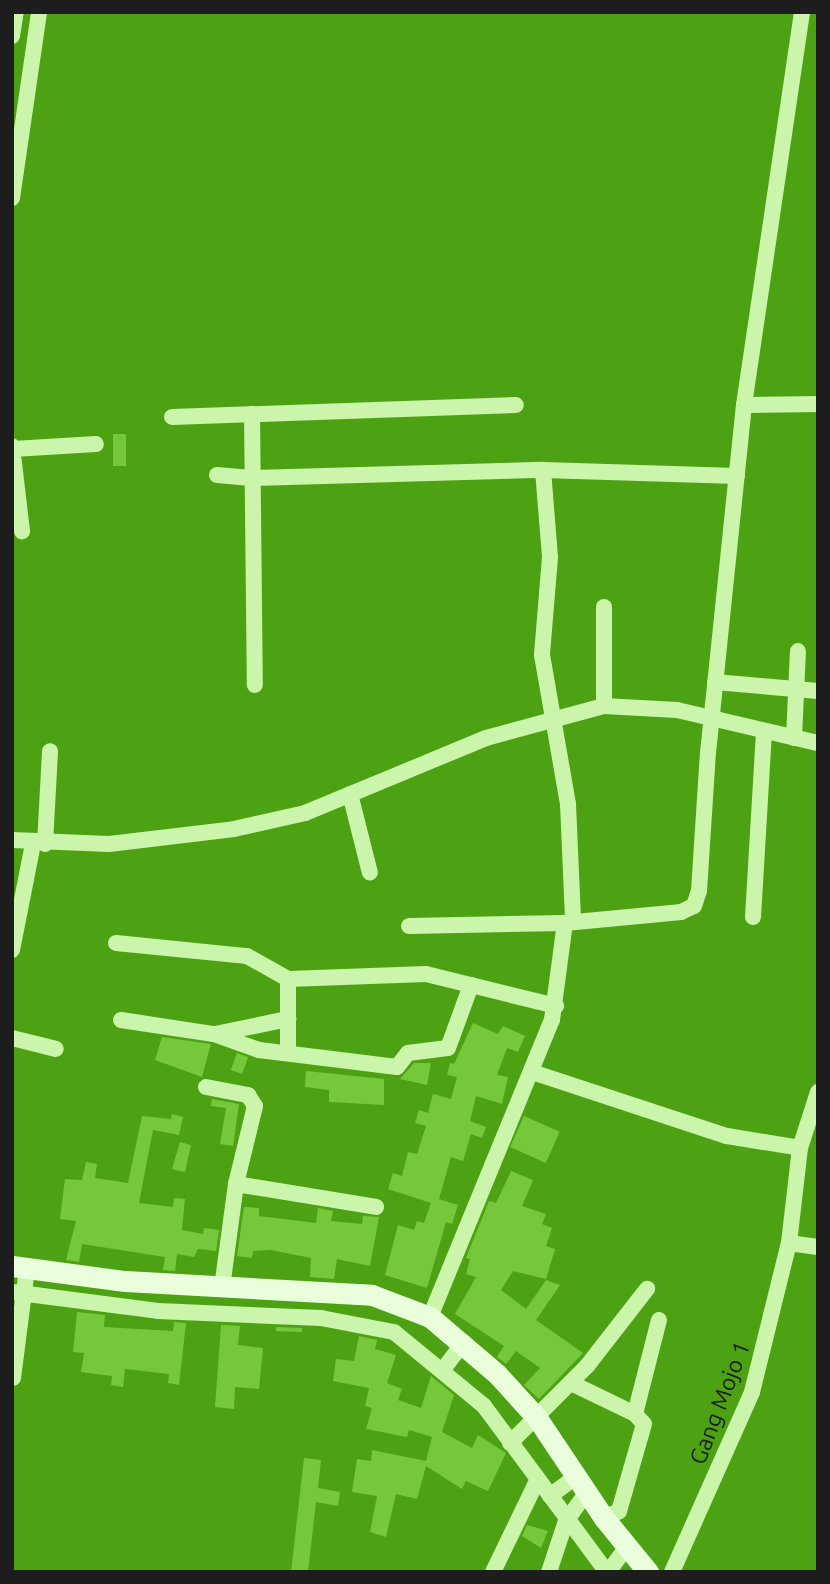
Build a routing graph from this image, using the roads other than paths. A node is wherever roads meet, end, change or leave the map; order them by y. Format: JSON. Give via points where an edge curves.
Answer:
{"nodes":[{"id":1,"x":38,"y":12,"type":"edge"},
{"id":2,"x":802,"y":12,"type":"edge"},
{"id":3,"x":12,"y":198,"type":"edge"},
{"id":4,"x":818,"y":404,"type":"edge"},
{"id":5,"x":516,"y":405,"type":"dead end"},
{"id":6,"x":744,"y":405,"type":"junction"},
{"id":7,"x":252,"y":414,"type":"junction"},
{"id":8,"x":172,"y":417,"type":"dead end"},
{"id":9,"x":96,"y":443,"type":"dead end"},
{"id":10,"x":12,"y":448,"type":"edge"},
{"id":11,"x":543,"y":470,"type":"junction"},
{"id":12,"x":217,"y":475,"type":"dead end"},
{"id":13,"x":737,"y":476,"type":"junction"},
{"id":14,"x":251,"y":478,"type":"junction"},
{"id":15,"x":22,"y":531,"type":"dead end"},
{"id":16,"x":604,"y":607,"type":"dead end"},
{"id":17,"x":798,"y":651,"type":"dead end"},
{"id":18,"x":715,"y":682,"type":"junction"},
{"id":19,"x":256,"y":685,"type":"dead end"},
{"id":20,"x":796,"y":689,"type":"junction"},
{"id":21,"x":818,"y":691,"type":"edge"},
{"id":22,"x":604,"y":706,"type":"junction"},
{"id":23,"x":554,"y":718,"type":"junction"},
{"id":24,"x":711,"y":719,"type":"junction"},
{"id":25,"x":764,"y":731,"type":"junction"},
{"id":26,"x":794,"y":738,"type":"junction"},
{"id":27,"x":818,"y":743,"type":"edge"},
{"id":28,"x":50,"y":751,"type":"dead end"},
{"id":29,"x":350,"y":794,"type":"junction"},
{"id":30,"x":12,"y":840,"type":"edge"},
{"id":31,"x":39,"y":844,"type":"junction"},
{"id":32,"x":370,"y":873,"type":"dead end"},
{"id":33,"x":752,"y":917,"type":"dead end"},
{"id":34,"x":569,"y":921,"type":"junction"},
{"id":35,"x":409,"y":926,"type":"dead end"},
{"id":36,"x":116,"y":943,"type":"dead end"},
{"id":37,"x":12,"y":950,"type":"edge"},
{"id":38,"x":288,"y":979,"type":"junction"},
{"id":39,"x":471,"y":985,"type":"junction"},
{"id":40,"x":556,"y":1006,"type":"junction"},
{"id":41,"x":288,"y":1019,"type":"junction"},
{"id":42,"x":121,"y":1020,"type":"dead end"},
{"id":43,"x":214,"y":1034,"type":"junction"},
{"id":44,"x":12,"y":1038,"type":"edge"},
{"id":45,"x":56,"y":1049,"type":"dead end"},
{"id":46,"x":288,"y":1052,"type":"junction"},
{"id":47,"x":533,"y":1072,"type":"junction"},
{"id":48,"x":206,"y":1087,"type":"dead end"},
{"id":49,"x":818,"y":1091,"type":"edge"},
{"id":50,"x":800,"y":1148,"type":"junction"},
{"id":51,"x":236,"y":1184,"type":"junction"},
{"id":52,"x":376,"y":1207,"type":"dead end"},
{"id":53,"x":789,"y":1243,"type":"junction"},
{"id":54,"x":818,"y":1247,"type":"edge"},
{"id":55,"x":21,"y":1281,"type":"edge"},
{"id":56,"x":647,"y":1289,"type":"dead end"},
{"id":57,"x":332,"y":1295,"type":"junction"},
{"id":58,"x":239,"y":1301,"type":"junction"},
{"id":59,"x":275,"y":1304,"type":"junction"},
{"id":60,"x":430,"y":1317,"type":"junction"},
{"id":61,"x":328,"y":1318,"type":"junction"},
{"id":62,"x":659,"y":1320,"type":"dead end"},
{"id":63,"x":461,"y":1345,"type":"junction"},
{"id":64,"x":444,"y":1366,"type":"junction"},
{"id":65,"x":13,"y":1378,"type":"edge"},
{"id":66,"x":571,"y":1383,"type":"junction"},
{"id":67,"x":635,"y":1414,"type":"junction"},
{"id":68,"x":534,"y":1422,"type":"junction"},
{"id":69,"x":514,"y":1440,"type":"junction"},
{"id":70,"x":538,"y":1479,"type":"junction"},
{"id":71,"x":570,"y":1497,"type":"junction"},
{"id":72,"x":604,"y":1518,"type":"junction"},
{"id":73,"x":614,"y":1563,"type":"edge"},
{"id":74,"x":493,"y":1572,"type":"edge"},
{"id":75,"x":549,"y":1572,"type":"edge"},
{"id":76,"x":648,"y":1572,"type":"edge"},
{"id":77,"x":672,"y":1572,"type":"edge"}],
"edges":[{"from":1,"to":3,"type":"street"},
{"from":2,"to":6,"type":"street"},
{"from":4,"to":6,"type":"street"},
{"from":5,"to":7,"type":"street"},
{"from":6,"to":13,"type":"street"},
{"from":7,"to":8,"type":"street"},
{"from":7,"to":14,"type":"street"},
{"from":9,"to":10,"type":"street"},
{"from":10,"to":15,"type":"street"},
{"from":11,"to":13,"type":"street"},
{"from":11,"to":14,"type":"street"},
{"from":11,"to":23,"type":"street","via":[[550,557],[542,655]]},
{"from":12,"to":14,"type":"street"},
{"from":13,"to":18,"type":"street"},
{"from":14,"to":19,"type":"street"},
{"from":16,"to":22,"type":"street"},
{"from":17,"to":20,"type":"street"},
{"from":18,"to":20,"type":"street"},
{"from":18,"to":24,"type":"street"},
{"from":20,"to":21,"type":"street"},
{"from":20,"to":26,"type":"street"},
{"from":22,"to":23,"type":"street"},
{"from":22,"to":24,"type":"street","via":[[677,710]]},
{"from":23,"to":29,"type":"street","via":[[437,756]]},
{"from":23,"to":34,"type":"street","via":[[568,804]]},
{"from":24,"to":25,"type":"street"},
{"from":24,"to":34,"type":"street","via":[[694,906],[681,912]]},
{"from":25,"to":26,"type":"street"},
{"from":25,"to":33,"type":"street"},
{"from":26,"to":27,"type":"street"},
{"from":28,"to":31,"type":"street"},
{"from":29,"to":31,"type":"street","via":[[304,813],[234,829],[109,844]]},
{"from":29,"to":32,"type":"street"},
{"from":30,"to":31,"type":"street"},
{"from":31,"to":37,"type":"street"},
{"from":34,"to":35,"type":"street"},
{"from":34,"to":40,"type":"street"},
{"from":36,"to":38,"type":"street","via":[[247,956]]},
{"from":38,"to":39,"type":"street","via":[[426,974]]},
{"from":38,"to":41,"type":"street"},
{"from":39,"to":40,"type":"street"},
{"from":39,"to":46,"type":"street","via":[[448,1048],[408,1053],[397,1067]]},
{"from":40,"to":47,"type":"street"},
{"from":41,"to":43,"type":"street"},
{"from":41,"to":46,"type":"street"},
{"from":42,"to":43,"type":"street"},
{"from":43,"to":46,"type":"street","via":[[259,1051]]},
{"from":44,"to":45,"type":"street"},
{"from":47,"to":50,"type":"street","via":[[727,1136]]},
{"from":47,"to":60,"type":"street"},
{"from":48,"to":51,"type":"street","via":[[253,1098],[255,1106]]},
{"from":49,"to":50,"type":"street","name":"Gang Mojo 1"},
{"from":50,"to":53,"type":"street","name":"Gang Mojo 1"},
{"from":51,"to":52,"type":"street"},
{"from":51,"to":58,"type":"street"},
{"from":53,"to":54,"type":"street"},
{"from":53,"to":77,"type":"street","name":"Gang Mojo 1","via":[[752,1392]]},
{"from":55,"to":58,"type":"street","via":[[161,1298]]},
{"from":55,"to":65,"type":"street"},
{"from":56,"to":66,"type":"street"},
{"from":57,"to":59,"type":"street"},
{"from":57,"to":60,"type":"street","via":[[394,1301]]},
{"from":57,"to":61,"type":"street"},
{"from":58,"to":59,"type":"street"},
{"from":59,"to":61,"type":"street"},
{"from":60,"to":63,"type":"street"},
{"from":61,"to":64,"type":"street","via":[[394,1332]]},
{"from":62,"to":67,"type":"street"},
{"from":63,"to":64,"type":"street"},
{"from":63,"to":68,"type":"street"},
{"from":64,"to":69,"type":"street"},
{"from":66,"to":67,"type":"street"},
{"from":66,"to":68,"type":"street"},
{"from":67,"to":72,"type":"street","via":[[644,1428],[619,1511]]},
{"from":68,"to":69,"type":"street"},
{"from":68,"to":71,"type":"street"},
{"from":69,"to":70,"type":"street"},
{"from":70,"to":71,"type":"street"},
{"from":70,"to":74,"type":"street"},
{"from":71,"to":72,"type":"street"},
{"from":71,"to":73,"type":"street"},
{"from":71,"to":75,"type":"street"},
{"from":72,"to":73,"type":"street"},
{"from":73,"to":76,"type":"street"}]}
